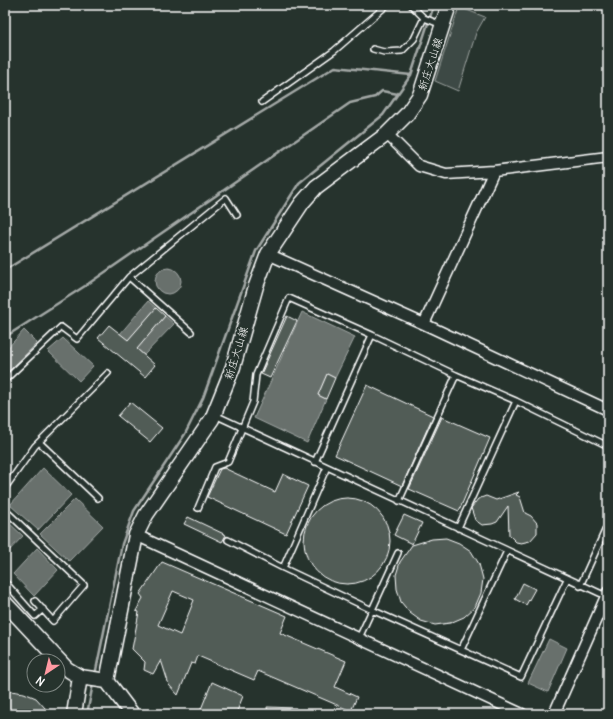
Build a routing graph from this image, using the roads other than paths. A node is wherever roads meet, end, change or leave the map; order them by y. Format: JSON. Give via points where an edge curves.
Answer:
{"nodes":[{"id":1,"x":387,"y":5,"type":"edge"},
{"id":2,"x":411,"y":5,"type":"edge"},
{"id":3,"x":450,"y":5,"type":"edge"},
{"id":4,"x":424,"y":18,"type":"junction"},
{"id":5,"x":442,"y":26,"type":"junction"},
{"id":6,"x":374,"y":49,"type":"dead end"},
{"id":7,"x":262,"y":102,"type":"dead end"},
{"id":8,"x":387,"y":134,"type":"junction"},
{"id":9,"x":608,"y":157,"type":"edge"},
{"id":10,"x":494,"y":171,"type":"junction"},
{"id":11,"x":237,"y":215,"type":"dead end"},
{"id":12,"x":268,"y":254,"type":"junction"},
{"id":13,"x":129,"y":277,"type":"junction"},
{"id":14,"x":424,"y":324,"type":"junction"},
{"id":15,"x":191,"y":332,"type":"dead end"},
{"id":16,"x":372,"y":335,"type":"junction"},
{"id":17,"x":108,"y":373,"type":"dead end"},
{"id":18,"x":456,"y":375,"type":"junction"},
{"id":19,"x":5,"y":380,"type":"edge"},
{"id":20,"x":516,"y":402,"type":"junction"},
{"id":21,"x":608,"y":410,"type":"edge"},
{"id":22,"x":214,"y":415,"type":"junction"},
{"id":23,"x":242,"y":428,"type":"junction"},
{"id":24,"x":39,"y":442,"type":"junction"},
{"id":25,"x":608,"y":446,"type":"edge"},
{"id":26,"x":315,"y":462,"type":"junction"},
{"id":27,"x":327,"y":467,"type":"junction"},
{"id":28,"x":5,"y":488,"type":"edge"},
{"id":29,"x":98,"y":498,"type":"dead end"},
{"id":30,"x":399,"y":501,"type":"junction"},
{"id":31,"x":198,"y":508,"type":"dead end"},
{"id":32,"x":5,"y":510,"type":"edge"},
{"id":33,"x":608,"y":524,"type":"edge"},
{"id":34,"x":458,"y":528,"type":"junction"},
{"id":35,"x":136,"y":535,"type":"junction"},
{"id":36,"x":228,"y":540,"type":"dead end"},
{"id":37,"x":507,"y":551,"type":"junction"},
{"id":38,"x":398,"y":553,"type":"dead end"},
{"id":39,"x":283,"y":568,"type":"junction"},
{"id":40,"x":567,"y":579,"type":"junction"},
{"id":41,"x":5,"y":582,"type":"edge"},
{"id":42,"x":580,"y":586,"type":"junction"},
{"id":43,"x":607,"y":594,"type":"edge"},
{"id":44,"x":35,"y":600,"type":"dead end"},
{"id":45,"x":5,"y":603,"type":"edge"},
{"id":46,"x":43,"y":609,"type":"junction"},
{"id":47,"x":372,"y":610,"type":"junction"},
{"id":48,"x":359,"y":638,"type":"junction"},
{"id":49,"x":461,"y":650,"type":"junction"},
{"id":50,"x":80,"y":677,"type":"junction"},
{"id":51,"x":104,"y":680,"type":"junction"},
{"id":52,"x":74,"y":714,"type":"edge"},
{"id":53,"x":132,"y":714,"type":"edge"},
{"id":54,"x":522,"y":714,"type":"edge"},
{"id":55,"x":554,"y":714,"type":"edge"}],
"edges":[{"from":1,"to":7,"type":"lane","via":[[334,51]]},
{"from":2,"to":4,"type":"lane"},
{"from":3,"to":5,"type":"main road","name":"新庄大山線"},
{"from":4,"to":5,"type":"lane"},
{"from":4,"to":6,"type":"lane","via":[[414,39],[402,51],[384,52]]},
{"from":5,"to":8,"type":"main road","name":"新庄大山線","via":[[420,95]]},
{"from":8,"to":10,"type":"street","via":[[419,166],[432,171],[446,174]]},
{"from":8,"to":12,"type":"main road","name":"新庄大山線","via":[[316,187],[302,203]]},
{"from":9,"to":10,"type":"street"},
{"from":10,"to":14,"type":"street"},
{"from":11,"to":13,"type":"lane","via":[[226,198]]},
{"from":12,"to":14,"type":"street"},
{"from":12,"to":22,"type":"main road","name":"新庄大山線","via":[[233,367]]},
{"from":13,"to":15,"type":"lane"},
{"from":13,"to":19,"type":"lane","via":[[77,339],[61,327]]},
{"from":14,"to":21,"type":"street"},
{"from":16,"to":18,"type":"lane"},
{"from":16,"to":23,"type":"lane","via":[[289,298],[256,375],[253,402]]},
{"from":16,"to":26,"type":"lane"},
{"from":17,"to":24,"type":"lane"},
{"from":18,"to":20,"type":"lane"},
{"from":18,"to":30,"type":"lane"},
{"from":20,"to":25,"type":"lane"},
{"from":20,"to":34,"type":"lane"},
{"from":22,"to":23,"type":"lane"},
{"from":22,"to":35,"type":"main road","name":"新庄大山線"},
{"from":23,"to":26,"type":"lane"},
{"from":23,"to":31,"type":"lane","via":[[228,462],[215,467]]},
{"from":24,"to":28,"type":"lane"},
{"from":24,"to":29,"type":"lane"},
{"from":26,"to":27,"type":"lane"},
{"from":27,"to":30,"type":"lane"},
{"from":27,"to":39,"type":"lane"},
{"from":30,"to":34,"type":"lane"},
{"from":32,"to":46,"type":"lane","via":[[84,585],[53,621]]},
{"from":33,"to":42,"type":"lane"},
{"from":34,"to":37,"type":"lane"},
{"from":35,"to":48,"type":"street"},
{"from":35,"to":51,"type":"main road","name":"新庄大山線"},
{"from":36,"to":39,"type":"lane"},
{"from":37,"to":40,"type":"lane"},
{"from":37,"to":49,"type":"lane"},
{"from":38,"to":47,"type":"lane"},
{"from":39,"to":47,"type":"lane"},
{"from":40,"to":42,"type":"lane"},
{"from":40,"to":49,"type":"lane","via":[[521,677]]},
{"from":41,"to":46,"type":"lane","via":[[35,616]]},
{"from":42,"to":43,"type":"lane"},
{"from":43,"to":55,"type":"street"},
{"from":44,"to":46,"type":"lane"},
{"from":45,"to":50,"type":"main road","via":[[67,669]]},
{"from":47,"to":48,"type":"lane"},
{"from":47,"to":49,"type":"lane"},
{"from":48,"to":54,"type":"street"},
{"from":50,"to":51,"type":"main road"},
{"from":50,"to":52,"type":"main road"},
{"from":51,"to":53,"type":"main road"}]}
